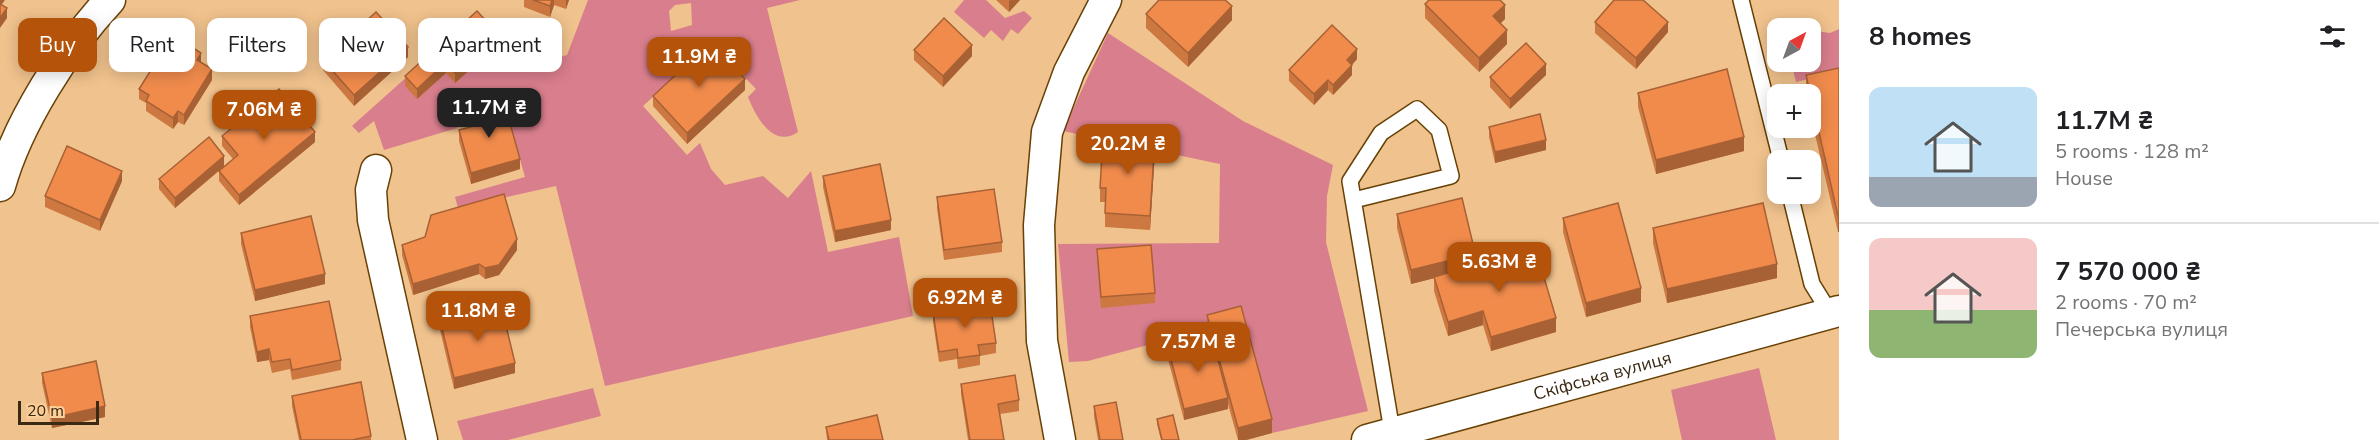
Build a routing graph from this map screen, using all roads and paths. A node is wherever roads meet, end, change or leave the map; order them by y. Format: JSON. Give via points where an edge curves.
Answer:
{"nodes":[{"id":1,"x":110,"y":0,"type":"edge"},
{"id":2,"x":1106,"y":0,"type":"edge"},
{"id":3,"x":1741,"y":0,"type":"edge"},
{"id":4,"x":1778,"y":150,"type":"edge"},
{"id":5,"x":376,"y":170,"type":"dead end"},
{"id":6,"x":0,"y":186,"type":"edge"},
{"id":7,"x":1353,"y":200,"type":"junction"},
{"id":8,"x":1792,"y":204,"type":"edge"},
{"id":9,"x":1835,"y":312,"type":"edge"},
{"id":10,"x":1384,"y":438,"type":"edge"},
{"id":11,"x":422,"y":440,"type":"edge"},
{"id":12,"x":1059,"y":440,"type":"edge"}],
"edges":[{"from":1,"to":6,"type":"street","via":[[64,57],[30,113]]},
{"from":2,"to":12,"type":"street","via":[[1070,72],[1047,132],[1040,225],[1042,341]]},
{"from":3,"to":4,"type":"lane"},
{"from":5,"to":11,"type":"street","via":[[371,190],[373,220]]},
{"from":7,"to":7,"type":"lane","via":[[1350,181],[1381,133],[1417,109],[1439,130],[1451,177]]},
{"from":7,"to":10,"type":"lane"},
{"from":8,"to":9,"type":"lane","via":[[1812,284]]},
{"from":9,"to":10,"type":"street","name":"Скіфська вулиця"}]}
